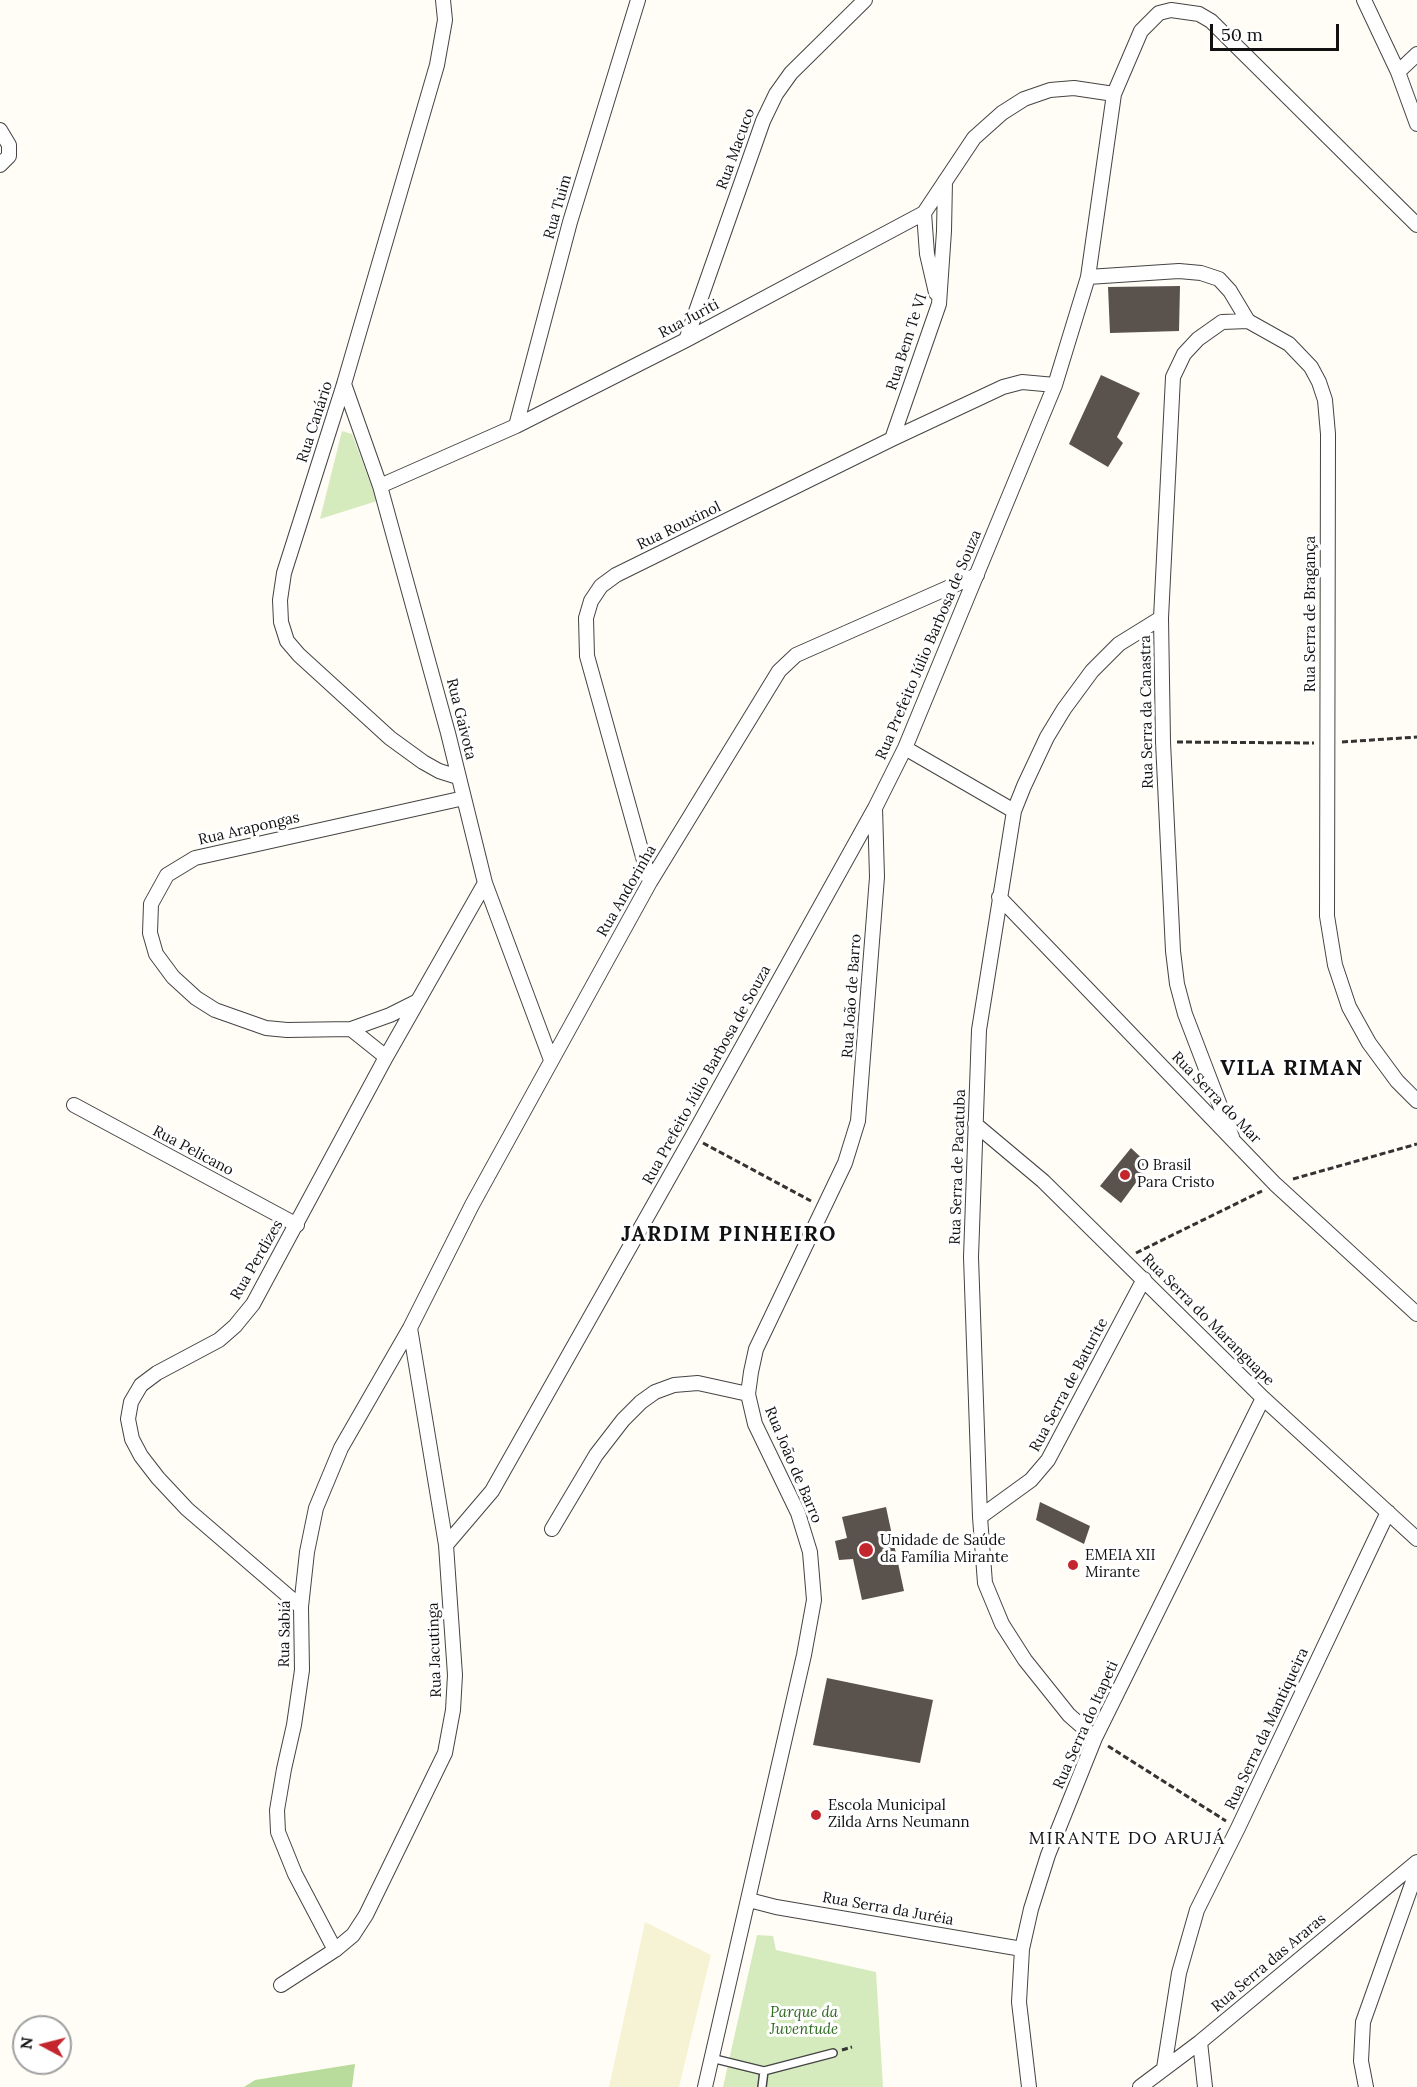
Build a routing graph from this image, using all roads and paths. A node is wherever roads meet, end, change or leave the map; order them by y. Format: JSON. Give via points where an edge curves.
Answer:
{"nodes":[{"id":1,"x":442,"y":0,"type":"edge"},
{"id":2,"x":638,"y":0,"type":"edge"},
{"id":3,"x":865,"y":0,"type":"edge"},
{"id":4,"x":1364,"y":0,"type":"edge"},
{"id":5,"x":1417,"y":54,"type":"edge"},
{"id":6,"x":1398,"y":72,"type":"junction"},
{"id":7,"x":1114,"y":94,"type":"junction"},
{"id":8,"x":1417,"y":124,"type":"edge"},
{"id":9,"x":0,"y":130,"type":"edge"},
{"id":10,"x":0,"y":165,"type":"edge"},
{"id":11,"x":945,"y":181,"type":"junction"},
{"id":12,"x":924,"y":213,"type":"junction"},
{"id":13,"x":1417,"y":225,"type":"edge"},
{"id":14,"x":1088,"y":277,"type":"junction"},
{"id":15,"x":939,"y":304,"type":"junction"},
{"id":16,"x":1248,"y":321,"type":"junction"},
{"id":17,"x":686,"y":340,"type":"junction"},
{"id":18,"x":344,"y":384,"type":"junction"},
{"id":19,"x":1055,"y":385,"type":"junction"},
{"id":20,"x":516,"y":426,"type":"junction"},
{"id":21,"x":892,"y":439,"type":"junction"},
{"id":22,"x":380,"y":486,"type":"junction"},
{"id":23,"x":976,"y":575,"type":"junction"},
{"id":24,"x":1161,"y":618,"type":"junction"},
{"id":25,"x":1417,"y":737,"type":"edge"},
{"id":26,"x":1163,"y":742,"type":"junction"},
{"id":27,"x":1327,"y":743,"type":"junction"},
{"id":28,"x":905,"y":748,"type":"junction"},
{"id":29,"x":458,"y":777,"type":"junction"},
{"id":30,"x":464,"y":798,"type":"junction"},
{"id":31,"x":874,"y":808,"type":"junction"},
{"id":32,"x":1014,"y":811,"type":"junction"},
{"id":33,"x":650,"y":882,"type":"junction"},
{"id":34,"x":485,"y":883,"type":"junction"},
{"id":35,"x":999,"y":897,"type":"junction"},
{"id":36,"x":416,"y":1002,"type":"junction"},
{"id":37,"x":351,"y":1029,"type":"junction"},
{"id":38,"x":386,"y":1057,"type":"junction"},
{"id":39,"x":551,"y":1060,"type":"junction"},
{"id":40,"x":1417,"y":1101,"type":"edge"},
{"id":41,"x":74,"y":1106,"type":"dead end"},
{"id":42,"x":975,"y":1124,"type":"junction"},
{"id":43,"x":692,"y":1137,"type":"junction"},
{"id":44,"x":1232,"y":1137,"type":"junction"},
{"id":45,"x":823,"y":1208,"type":"junction"},
{"id":46,"x":297,"y":1225,"type":"junction"},
{"id":47,"x":1144,"y":1279,"type":"junction"},
{"id":48,"x":1417,"y":1314,"type":"edge"},
{"id":49,"x":410,"y":1328,"type":"junction"},
{"id":50,"x":748,"y":1394,"type":"junction"},
{"id":51,"x":1263,"y":1398,"type":"junction"},
{"id":52,"x":1388,"y":1512,"type":"junction"},
{"id":53,"x":980,"y":1518,"type":"junction"},
{"id":54,"x":552,"y":1529,"type":"dead end"},
{"id":55,"x":1417,"y":1539,"type":"edge"},
{"id":56,"x":446,"y":1545,"type":"junction"},
{"id":57,"x":301,"y":1607,"type":"junction"},
{"id":58,"x":1095,"y":1738,"type":"junction"},
{"id":59,"x":1238,"y":1828,"type":"junction"},
{"id":60,"x":1417,"y":1862,"type":"edge"},
{"id":61,"x":1417,"y":1869,"type":"edge"},
{"id":62,"x":749,"y":1900,"type":"junction"},
{"id":63,"x":1022,"y":1949,"type":"junction"},
{"id":64,"x":334,"y":1950,"type":"junction"},
{"id":65,"x":281,"y":1985,"type":"dead end"},
{"id":66,"x":1200,"y":2042,"type":"junction"},
{"id":67,"x":833,"y":2053,"type":"dead end"},
{"id":68,"x":711,"y":2058,"type":"junction"},
{"id":69,"x":1164,"y":2068,"type":"junction"},
{"id":70,"x":764,"y":2071,"type":"junction"},
{"id":71,"x":705,"y":2087,"type":"edge"},
{"id":72,"x":762,"y":2087,"type":"edge"},
{"id":73,"x":1029,"y":2087,"type":"edge"},
{"id":74,"x":1140,"y":2087,"type":"edge"},
{"id":75,"x":1205,"y":2087,"type":"edge"},
{"id":76,"x":1366,"y":2087,"type":"edge"}],
"edges":[{"from":1,"to":18,"type":"street","name":"Rua Canário","via":[[445,20],[437,64]]},
{"from":2,"to":20,"type":"street","name":"Rua Tuim","via":[[570,222]]},
{"from":3,"to":17,"type":"street","name":"Rua Macuco","via":[[792,73],[762,120]]},
{"from":4,"to":6,"type":"street"},
{"from":5,"to":6,"type":"street"},
{"from":6,"to":8,"type":"street"},
{"from":7,"to":11,"type":"street","via":[[1074,88],[1050,90],[1024,99],[974,138]]},
{"from":7,"to":13,"type":"street","name":"Rua Prefeito Júlio Barbosa de Souza","via":[[1141,31],[1159,14],[1171,10],[1199,14],[1211,21]]},
{"from":7,"to":14,"type":"street","name":"Rua Prefeito Júlio Barbosa de Souza"},
{"from":9,"to":10,"type":"street","via":[[9,145],[9,156]]},
{"from":11,"to":12,"type":"street"},
{"from":11,"to":15,"type":"street","name":"Rua Bem Te VI"},
{"from":12,"to":15,"type":"street","via":[[927,254]]},
{"from":12,"to":17,"type":"street","name":"Rua Juriti"},
{"from":14,"to":16,"type":"street","name":"Rua Serra de Bragança","via":[[1201,273],[1219,279]]},
{"from":14,"to":19,"type":"street","name":"Rua Prefeito Júlio Barbosa de Souza"},
{"from":15,"to":21,"type":"street","name":"Rua Bem Te VI"},
{"from":16,"to":24,"type":"street","name":"Rua Serra da Canastra","via":[[1222,322],[1198,339],[1184,354],[1173,377]]},
{"from":16,"to":27,"type":"street","name":"Rua Serra de Bragança","via":[[1289,344],[1304,359],[1325,400]]},
{"from":17,"to":20,"type":"street","name":"Rua Juriti"},
{"from":18,"to":22,"type":"street","name":"Rua Gaivota"},
{"from":18,"to":29,"type":"street","name":"Rua Canário","via":[[284,573],[281,622],[287,641],[299,656],[390,738],[438,771]]},
{"from":19,"to":21,"type":"street","name":"Rua Rouxinol","via":[[1022,382],[1003,387]]},
{"from":19,"to":23,"type":"street","name":"Rua Prefeito Júlio Barbosa de Souza"},
{"from":20,"to":22,"type":"street","name":"Rua Juriti"},
{"from":21,"to":33,"type":"street","name":"Rua Rouxinol","via":[[616,575],[601,586],[591,601],[586,618],[587,656]]},
{"from":22,"to":29,"type":"street","name":"Rua Gaivota"},
{"from":23,"to":28,"type":"street","name":"Rua Prefeito Júlio Barbosa de Souza"},
{"from":23,"to":33,"type":"street","name":"Rua Andorinha","via":[[796,655],[786,663]]},
{"from":24,"to":26,"type":"street","name":"Rua Serra da Canastra"},
{"from":24,"to":32,"type":"street","name":"Rua Serra de Pacatuba","via":[[1119,644],[1092,671],[1047,737]]},
{"from":25,"to":27,"type":"path"},
{"from":26,"to":27,"type":"path"},
{"from":26,"to":44,"type":"street","name":"Rua Serra da Canastra","via":[[1177,984]]},
{"from":27,"to":40,"type":"street","name":"Rua Serra de Bragança","via":[[1328,916],[1335,965],[1349,1007],[1369,1043]]},
{"from":28,"to":31,"type":"street","name":"Rua Prefeito Júlio Barbosa de Souza"},
{"from":28,"to":32,"type":"street"},
{"from":29,"to":30,"type":"street","name":"Rua Gaivota"},
{"from":30,"to":34,"type":"street","name":"Rua Gaivota"},
{"from":30,"to":37,"type":"street","name":"Rua Arapongas","via":[[195,858],[167,875],[151,904],[150,933],[156,954],[173,977],[215,1010],[266,1028]]},
{"from":31,"to":43,"type":"street","name":"Rua Prefeito Júlio Barbosa de Souza"},
{"from":31,"to":45,"type":"street","name":"Rua João de Barro","via":[[877,878],[858,1121],[845,1163]]},
{"from":32,"to":35,"type":"street","name":"Rua Serra de Pacatuba"},
{"from":33,"to":39,"type":"street","name":"Rua Andorinha"},
{"from":34,"to":36,"type":"street","name":"Rua Perdizes"},
{"from":34,"to":39,"type":"street","name":"Rua Gaivota"},
{"from":35,"to":42,"type":"street","name":"Rua Serra de Pacatuba","via":[[980,1021]]},
{"from":35,"to":44,"type":"street","name":"Rua Serra do Mar"},
{"from":36,"to":37,"type":"street","name":"Rua Arapongas"},
{"from":36,"to":38,"type":"street","name":"Rua Perdizes"},
{"from":37,"to":38,"type":"street"},
{"from":38,"to":46,"type":"street","name":"Rua Perdizes"},
{"from":39,"to":49,"type":"street","name":"Rua Andorinha"},
{"from":41,"to":46,"type":"street","name":"Rua Pelicano"},
{"from":42,"to":47,"type":"street","name":"Rua Serra do Maranguape","via":[[1043,1181]]},
{"from":42,"to":53,"type":"street","name":"Rua Serra de Pacatuba","via":[[971,1257]]},
{"from":43,"to":45,"type":"path"},
{"from":43,"to":56,"type":"street","name":"Rua Prefeito Júlio Barbosa de Souza","via":[[492,1491]]},
{"from":44,"to":48,"type":"street","name":"Rua Serra do Mar","via":[[1275,1184]]},
{"from":45,"to":50,"type":"street","name":"Rua João de Barro","via":[[756,1349]]},
{"from":46,"to":57,"type":"street","name":"Rua Perdizes","via":[[253,1304],[235,1326],[219,1340],[141,1385],[131,1402],[128,1419],[132,1439],[158,1478],[187,1509]]},
{"from":47,"to":51,"type":"street","name":"Rua Serra do Maranguape"},
{"from":47,"to":53,"type":"street","name":"Rua Serra de Baturite","via":[[1048,1460],[1031,1480]]},
{"from":49,"to":56,"type":"street","name":"Rua Jacutinga"},
{"from":49,"to":57,"type":"street","name":"Rua Sabiá","via":[[341,1448],[316,1508]]},
{"from":50,"to":54,"type":"street","via":[[698,1383],[655,1392],[623,1420],[596,1455]]},
{"from":50,"to":62,"type":"street","name":"Rua João de Barro","via":[[755,1424],[798,1512],[810,1552],[814,1600]]},
{"from":51,"to":52,"type":"street","name":"Rua Serra do Maranguape"},
{"from":51,"to":58,"type":"street","name":"Rua Serra do Itapeti"},
{"from":52,"to":55,"type":"street","name":"Rua Serra do Maranguape"},
{"from":52,"to":59,"type":"street","name":"Rua Serra da Mantiqueira"},
{"from":53,"to":58,"type":"street","name":"Rua Serra de Pacatuba","via":[[986,1583],[1002,1624],[1069,1714]]},
{"from":56,"to":64,"type":"street","name":"Rua Jacutinga","via":[[454,1675],[446,1753],[366,1915],[353,1935]]},
{"from":57,"to":64,"type":"street","name":"Rua Sabiá","via":[[302,1670],[280,1792],[278,1832]]},
{"from":58,"to":59,"type":"path"},
{"from":58,"to":63,"type":"street","name":"Rua Serra do Itapeti","via":[[1048,1855]]},
{"from":59,"to":69,"type":"street","name":"Rua Serra da Mantiqueira","via":[[1197,1910],[1179,1973]]},
{"from":60,"to":66,"type":"street","name":"Rua Serra das Araras"},
{"from":61,"to":76,"type":"street","via":[[1363,2022],[1361,2061]]},
{"from":62,"to":63,"type":"street","name":"Rua Serra da Juréia"},
{"from":62,"to":68,"type":"street","name":"Rua João de Barro"},
{"from":63,"to":73,"type":"street","name":"Rua Serra do Itapeti","via":[[1019,2002]]},
{"from":64,"to":65,"type":"street","name":"Rua Jacutinga"},
{"from":66,"to":69,"type":"street","name":"Rua Serra das Araras"},
{"from":66,"to":75,"type":"street"},
{"from":67,"to":70,"type":"lane"},
{"from":68,"to":70,"type":"lane"},
{"from":68,"to":71,"type":"street","name":"Rua João de Barro"},
{"from":69,"to":74,"type":"street","name":"Rua Serra das Araras"},
{"from":70,"to":72,"type":"lane"}]}
